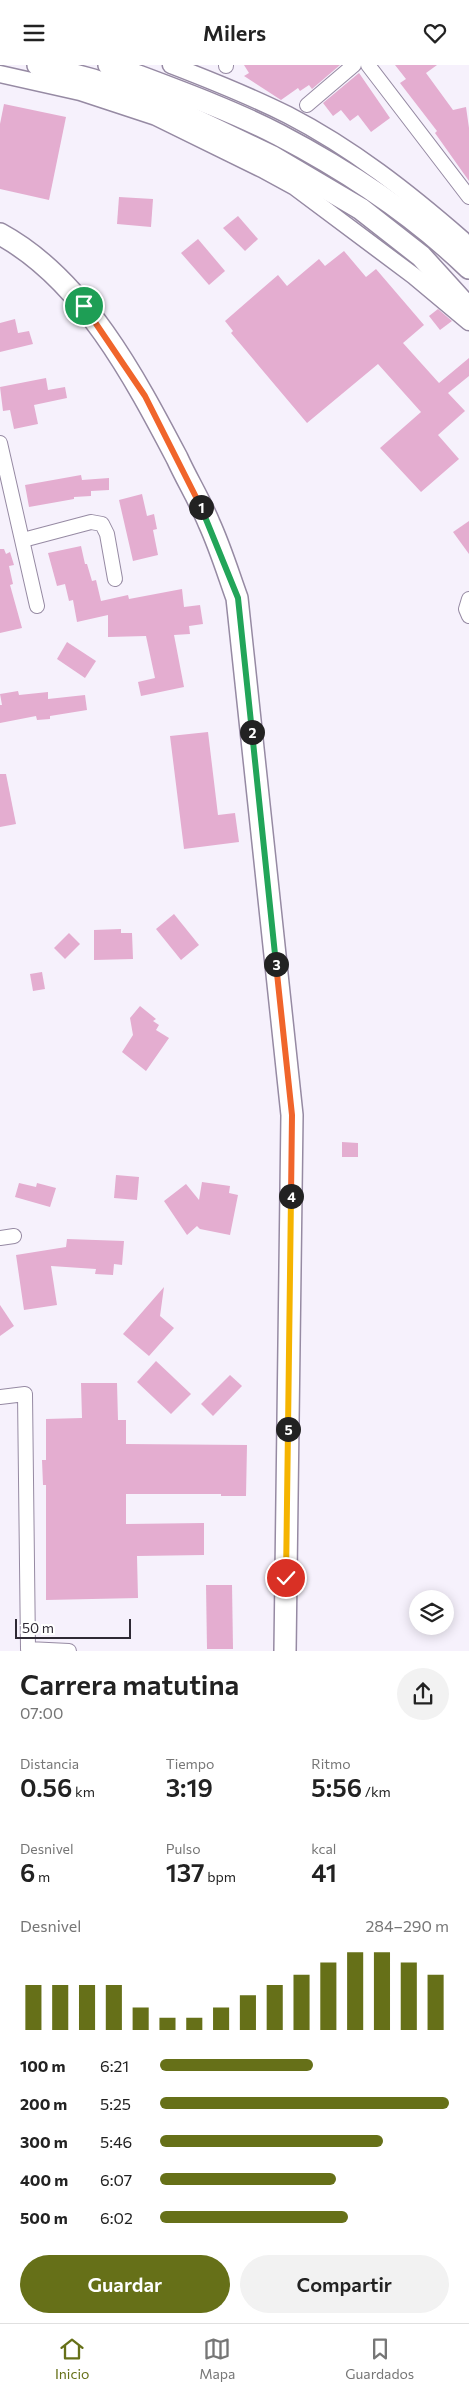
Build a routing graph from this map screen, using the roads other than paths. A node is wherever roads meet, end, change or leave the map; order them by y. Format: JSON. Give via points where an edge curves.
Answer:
{"nodes":[{"id":1,"x":38,"y":65,"type":"edge"},
{"id":2,"x":109,"y":65,"type":"edge"},
{"id":3,"x":172,"y":65,"type":"edge"},
{"id":4,"x":354,"y":65,"type":"edge"},
{"id":5,"x":368,"y":65,"type":"edge"},
{"id":6,"x":0,"y":74,"type":"edge"},
{"id":7,"x":306,"y":105,"type":"dead end"},
{"id":8,"x":469,"y":197,"type":"edge"},
{"id":9,"x":0,"y":234,"type":"edge"},
{"id":10,"x":469,"y":248,"type":"edge"},
{"id":11,"x":469,"y":268,"type":"edge"},
{"id":12,"x":469,"y":309,"type":"edge"},
{"id":13,"x":469,"y":322,"type":"edge"},
{"id":14,"x":0,"y":443,"type":"edge"},
{"id":15,"x":23,"y":540,"type":"junction"},
{"id":16,"x":116,"y":579,"type":"dead end"},
{"id":17,"x":37,"y":606,"type":"dead end"},
{"id":18,"x":0,"y":1397,"type":"edge"},
{"id":19,"x":69,"y":1651,"type":"edge"},
{"id":20,"x":286,"y":1651,"type":"edge"}],
"edges":[{"from":1,"to":12,"type":"main road","via":[[164,105],[273,157],[361,209],[421,256]]},
{"from":2,"to":11,"type":"main road","via":[[277,134],[337,167],[440,240]]},
{"from":3,"to":10,"type":"street","via":[[288,115],[348,151],[404,189]]},
{"from":4,"to":7,"type":"street"},
{"from":5,"to":8,"type":"street"},
{"from":6,"to":13,"type":"street","via":[[80,92],[156,117],[262,169],[310,199],[414,276]]},
{"from":9,"to":20,"type":"main road","via":[[50,271],[84,306],[145,396],[209,522],[238,598],[292,1115]]},
{"from":14,"to":15,"type":"street"},
{"from":15,"to":16,"type":"street","via":[[91,522],[102,524]]},
{"from":15,"to":17,"type":"street"},
{"from":18,"to":19,"type":"street","via":[[25,1394],[28,1649]]}]}
